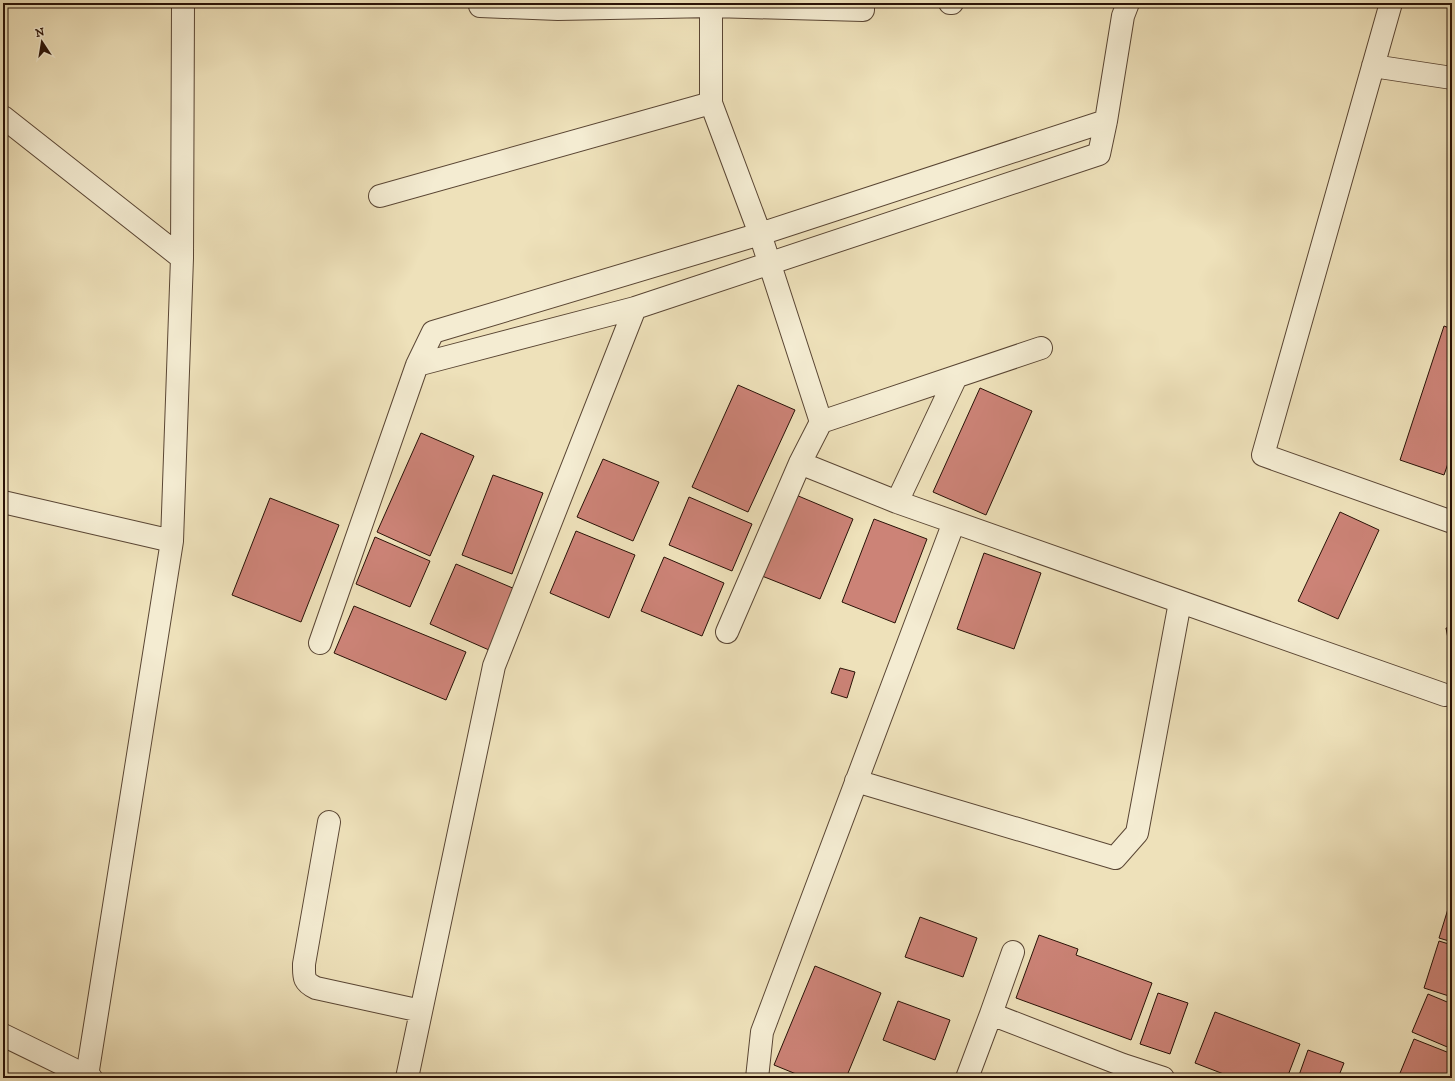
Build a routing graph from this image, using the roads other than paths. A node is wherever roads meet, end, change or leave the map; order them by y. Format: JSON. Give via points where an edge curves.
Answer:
{"nodes":[{"id":1,"x":183,"y":3,"type":"edge"},
{"id":2,"x":863,"y":3,"type":"edge"},
{"id":3,"x":1391,"y":3,"type":"edge"},
{"id":4,"x":712,"y":4,"type":"edge"},
{"id":5,"x":480,"y":6,"type":"dead end"},
{"id":6,"x":558,"y":6,"type":"edge"},
{"id":7,"x":1124,"y":7,"type":"edge"},
{"id":8,"x":1373,"y":66,"type":"junction"},
{"id":9,"x":1452,"y":78,"type":"edge"},
{"id":10,"x":711,"y":103,"type":"junction"},
{"id":11,"x":3,"y":117,"type":"edge"},
{"id":12,"x":1106,"y":121,"type":"junction"},
{"id":13,"x":380,"y":196,"type":"dead end"},
{"id":14,"x":760,"y":234,"type":"junction"},
{"id":15,"x":182,"y":258,"type":"junction"},
{"id":16,"x":771,"y":264,"type":"junction"},
{"id":17,"x":636,"y":308,"type":"junction"},
{"id":18,"x":1040,"y":348,"type":"dead end"},
{"id":19,"x":417,"y":365,"type":"junction"},
{"id":20,"x":956,"y":377,"type":"junction"},
{"id":21,"x":821,"y":422,"type":"junction"},
{"id":22,"x":800,"y":463,"type":"junction"},
{"id":23,"x":3,"y":502,"type":"edge"},
{"id":24,"x":897,"y":502,"type":"junction"},
{"id":25,"x":954,"y":522,"type":"junction"},
{"id":26,"x":1452,"y":522,"type":"edge"},
{"id":27,"x":172,"y":541,"type":"junction"},
{"id":28,"x":1180,"y":602,"type":"junction"},
{"id":29,"x":727,"y":632,"type":"dead end"},
{"id":30,"x":320,"y":643,"type":"dead end"},
{"id":31,"x":1445,"y":695,"type":"dead end"},
{"id":32,"x":856,"y":781,"type":"junction"},
{"id":33,"x":329,"y":822,"type":"dead end"},
{"id":34,"x":1013,"y":952,"type":"dead end"},
{"id":35,"x":421,"y":1011,"type":"junction"},
{"id":36,"x":991,"y":1014,"type":"junction"},
{"id":37,"x":3,"y":1035,"type":"edge"},
{"id":38,"x":1121,"y":1071,"type":"edge"},
{"id":39,"x":89,"y":1077,"type":"edge"},
{"id":40,"x":407,"y":1078,"type":"edge"},
{"id":41,"x":757,"y":1078,"type":"edge"},
{"id":42,"x":967,"y":1078,"type":"edge"},
{"id":43,"x":1163,"y":1078,"type":"edge"}],
"edges":[{"from":1,"to":15,"type":"street"},
{"from":2,"to":4,"type":"street","via":[[863,10]]},
{"from":3,"to":8,"type":"street"},
{"from":4,"to":6,"type":"street"},
{"from":4,"to":10,"type":"street"},
{"from":5,"to":6,"type":"street"},
{"from":7,"to":12,"type":"street"},
{"from":8,"to":9,"type":"street"},
{"from":8,"to":26,"type":"street","via":[[1263,455]]},
{"from":10,"to":13,"type":"street"},
{"from":10,"to":14,"type":"street"},
{"from":11,"to":15,"type":"street"},
{"from":12,"to":14,"type":"street"},
{"from":12,"to":16,"type":"street","via":[[1099,154]]},
{"from":14,"to":16,"type":"street"},
{"from":14,"to":19,"type":"street","via":[[433,332]]},
{"from":15,"to":27,"type":"street"},
{"from":16,"to":17,"type":"street"},
{"from":16,"to":21,"type":"street"},
{"from":17,"to":19,"type":"street"},
{"from":17,"to":35,"type":"street","via":[[494,666]]},
{"from":18,"to":20,"type":"street"},
{"from":19,"to":30,"type":"street"},
{"from":20,"to":21,"type":"street"},
{"from":20,"to":24,"type":"street"},
{"from":21,"to":22,"type":"street"},
{"from":22,"to":24,"type":"street"},
{"from":22,"to":29,"type":"street"},
{"from":23,"to":27,"type":"street"},
{"from":24,"to":25,"type":"street"},
{"from":25,"to":28,"type":"street"},
{"from":25,"to":32,"type":"street"},
{"from":27,"to":39,"type":"street"},
{"from":28,"to":31,"type":"street"},
{"from":28,"to":32,"type":"street","via":[[1137,833],[1115,858]]},
{"from":32,"to":41,"type":"street","via":[[762,1032]]},
{"from":33,"to":35,"type":"street","via":[[304,964],[307,984]]},
{"from":34,"to":36,"type":"street"},
{"from":35,"to":40,"type":"street"},
{"from":36,"to":38,"type":"street"},
{"from":36,"to":42,"type":"street"},
{"from":37,"to":39,"type":"street"},
{"from":38,"to":43,"type":"street"}]}
